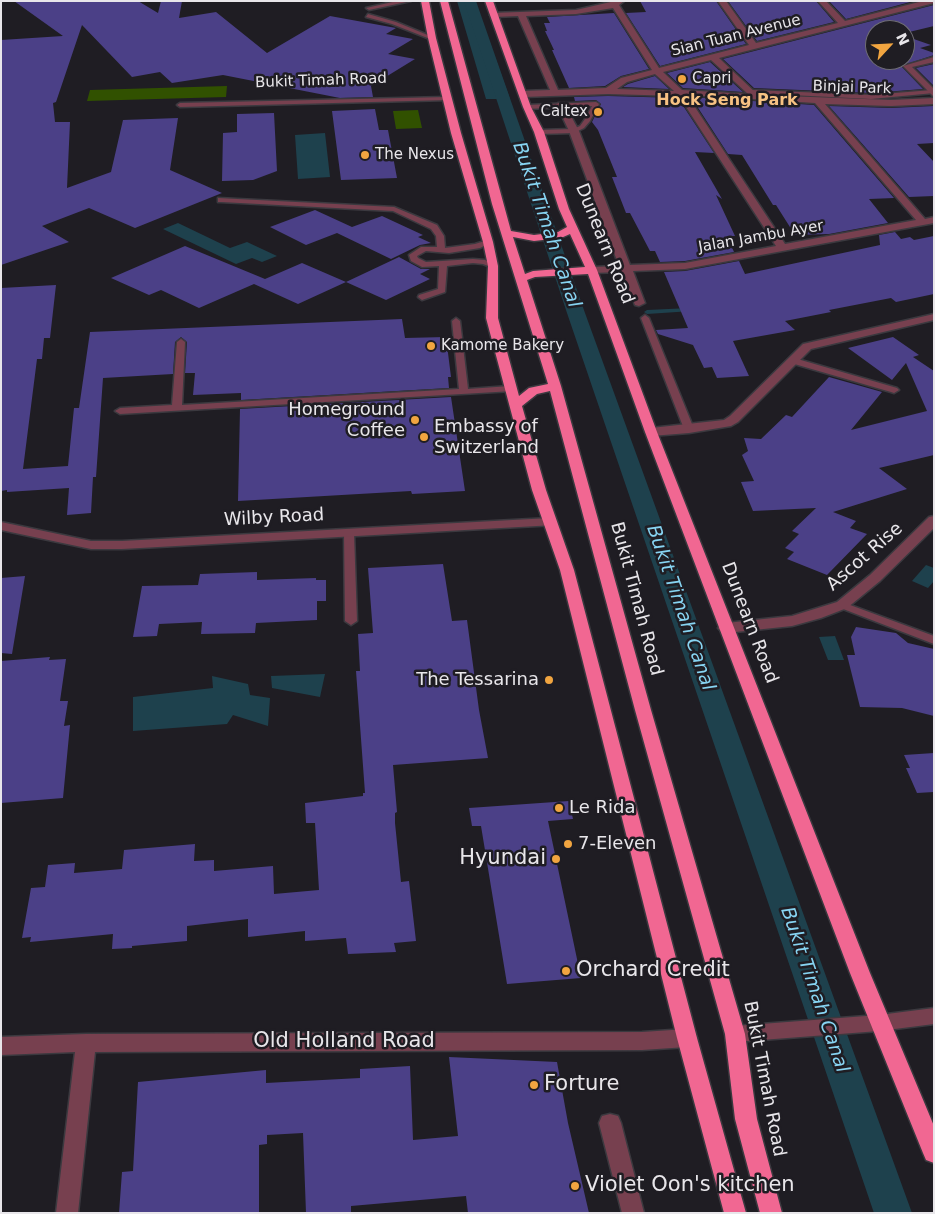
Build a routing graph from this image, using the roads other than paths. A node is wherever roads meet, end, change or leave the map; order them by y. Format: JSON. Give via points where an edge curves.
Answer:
{"nodes":[{"id":1,"x":408,"y":1,"type":"edge"},
{"id":2,"x":425,"y":1,"type":"edge"},
{"id":3,"x":444,"y":1,"type":"edge"},
{"id":4,"x":489,"y":1,"type":"edge"},
{"id":5,"x":722,"y":1,"type":"edge"},
{"id":6,"x":822,"y":1,"type":"edge"},
{"id":7,"x":933,"y":1,"type":"edge"},
{"id":8,"x":618,"y":3,"type":"edge"},
{"id":9,"x":369,"y":8,"type":"dead end"},
{"id":10,"x":521,"y":14,"type":"junction"},
{"id":11,"x":368,"y":16,"type":"dead end"},
{"id":12,"x":494,"y":16,"type":"junction"},
{"id":13,"x":843,"y":23,"type":"junction"},
{"id":14,"x":432,"y":38,"type":"junction"},
{"id":15,"x":754,"y":46,"type":"junction"},
{"id":16,"x":713,"y":57,"type":"junction"},
{"id":17,"x":934,"y":58,"type":"edge"},
{"id":18,"x":657,"y":70,"type":"junction"},
{"id":19,"x":590,"y":91,"type":"junction"},
{"id":20,"x":608,"y":91,"type":"junction"},
{"id":21,"x":681,"y":92,"type":"junction"},
{"id":22,"x":555,"y":93,"type":"junction"},
{"id":23,"x":523,"y":94,"type":"junction"},
{"id":24,"x":754,"y":95,"type":"junction"},
{"id":25,"x":933,"y":95,"type":"edge"},
{"id":26,"x":447,"y":99,"type":"junction"},
{"id":27,"x":818,"y":101,"type":"junction"},
{"id":28,"x":300,"y":103,"type":"junction"},
{"id":29,"x":596,"y":104,"type":"junction"},
{"id":30,"x":180,"y":105,"type":"dead end"},
{"id":31,"x":562,"y":105,"type":"junction"},
{"id":32,"x":195,"y":106,"type":"junction"},
{"id":33,"x":471,"y":107,"type":"junction"},
{"id":34,"x":527,"y":107,"type":"junction"},
{"id":35,"x":184,"y":112,"type":"dead end"},
{"id":36,"x":452,"y":113,"type":"junction"},
{"id":37,"x":302,"y":114,"type":"dead end"},
{"id":38,"x":574,"y":131,"type":"junction"},
{"id":39,"x":539,"y":132,"type":"junction"},
{"id":40,"x":221,"y":200,"type":"dead end"},
{"id":41,"x":928,"y":221,"type":"edge"},
{"id":42,"x":573,"y":228,"type":"junction"},
{"id":43,"x":506,"y":233,"type":"junction"},
{"id":44,"x":488,"y":242,"type":"junction"},
{"id":45,"x":782,"y":248,"type":"junction"},
{"id":46,"x":445,"y":250,"type":"junction"},
{"id":47,"x":446,"y":264,"type":"junction"},
{"id":48,"x":492,"y":266,"type":"junction"},
{"id":49,"x":626,"y":269,"type":"junction"},
{"id":50,"x":592,"y":270,"type":"junction"},
{"id":51,"x":521,"y":279,"type":"junction"},
{"id":52,"x":422,"y":297,"type":"dead end"},
{"id":53,"x":640,"y":303,"type":"dead end"},
{"id":54,"x":934,"y":317,"type":"edge"},
{"id":55,"x":645,"y":318,"type":"dead end"},
{"id":56,"x":456,"y":322,"type":"dead end"},
{"id":57,"x":182,"y":342,"type":"dead end"},
{"id":58,"x":794,"y":361,"type":"junction"},
{"id":59,"x":555,"y":386,"type":"junction"},
{"id":60,"x":510,"y":389,"type":"junction"},
{"id":61,"x":894,"y":390,"type":"dead end"},
{"id":62,"x":464,"y":391,"type":"junction"},
{"id":63,"x":517,"y":404,"type":"junction"},
{"id":64,"x":177,"y":408,"type":"junction"},
{"id":65,"x":120,"y":411,"type":"dead end"},
{"id":66,"x":689,"y":429,"type":"junction"},
{"id":67,"x":651,"y":432,"type":"junction"},
{"id":68,"x":934,"y":520,"type":"edge"},
{"id":69,"x":550,"y":522,"type":"junction"},
{"id":70,"x":1,"y":526,"type":"edge"},
{"id":71,"x":349,"y":533,"type":"junction"},
{"id":72,"x":842,"y":605,"type":"junction"},
{"id":73,"x":351,"y":621,"type":"dead end"},
{"id":74,"x":726,"y":628,"type":"junction"},
{"id":75,"x":934,"y":640,"type":"edge"},
{"id":76,"x":934,"y":1016,"type":"edge"},
{"id":77,"x":879,"y":1023,"type":"junction"},
{"id":78,"x":735,"y":1034,"type":"junction"},
{"id":79,"x":687,"y":1038,"type":"junction"},
{"id":80,"x":86,"y":1043,"type":"junction"},
{"id":81,"x":1,"y":1046,"type":"edge"},
{"id":82,"x":610,"y":1123,"type":"dead end"},
{"id":83,"x":934,"y":1153,"type":"edge"},
{"id":84,"x":66,"y":1213,"type":"edge"},
{"id":85,"x":633,"y":1213,"type":"edge"},
{"id":86,"x":735,"y":1213,"type":"edge"},
{"id":87,"x":771,"y":1213,"type":"edge"}],
"edges":[{"from":1,"to":9,"type":"lane"},
{"from":2,"to":14,"type":"highway"},
{"from":3,"to":33,"type":"highway","name":"Bukit Timah Road"},
{"from":4,"to":12,"type":"highway","name":"Dunearn Road"},
{"from":5,"to":15,"type":"street"},
{"from":6,"to":13,"type":"street"},
{"from":7,"to":13,"type":"street","name":"Sian Tuan Avenue"},
{"from":8,"to":10,"type":"street","via":[[576,12]]},
{"from":8,"to":18,"type":"street"},
{"from":10,"to":12,"type":"street"},
{"from":10,"to":22,"type":"street"},
{"from":11,"to":14,"type":"lane"},
{"from":12,"to":23,"type":"highway","name":"Dunearn Road"},
{"from":13,"to":15,"type":"street","name":"Sian Tuan Avenue"},
{"from":14,"to":26,"type":"highway"},
{"from":15,"to":16,"type":"street","name":"Sian Tuan Avenue"},
{"from":16,"to":18,"type":"street","name":"Sian Tuan Avenue"},
{"from":16,"to":24,"type":"street"},
{"from":17,"to":25,"type":"street","via":[[908,66]]},
{"from":18,"to":20,"type":"street","name":"Sian Tuan Avenue","via":[[624,80]]},
{"from":18,"to":21,"type":"street"},
{"from":19,"to":20,"type":"street","name":"Binjai Park"},
{"from":19,"to":22,"type":"street","name":"Binjai Park"},
{"from":19,"to":29,"type":"lane"},
{"from":20,"to":21,"type":"street","name":"Binjai Park"},
{"from":21,"to":24,"type":"street","name":"Binjai Park"},
{"from":21,"to":45,"type":"street"},
{"from":22,"to":23,"type":"street","name":"Binjai Park"},
{"from":23,"to":34,"type":"highway","name":"Dunearn Road"},
{"from":24,"to":25,"type":"lane"},
{"from":24,"to":27,"type":"street","name":"Binjai Park"},
{"from":25,"to":27,"type":"street","name":"Binjai Park","via":[[891,104]]},
{"from":26,"to":28,"type":"lane","name":"Bukit Timah Road"},
{"from":26,"to":36,"type":"highway"},
{"from":27,"to":41,"type":"street"},
{"from":28,"to":32,"type":"lane","name":"Bukit Timah Road"},
{"from":28,"to":37,"type":"lane"},
{"from":29,"to":31,"type":"lane"},
{"from":29,"to":38,"type":"lane","via":[[585,124]]},
{"from":30,"to":32,"type":"lane","name":"Bukit Timah Road"},
{"from":31,"to":34,"type":"lane"},
{"from":31,"to":38,"type":"street","name":"Dunearn Road"},
{"from":32,"to":35,"type":"lane"},
{"from":33,"to":36,"type":"highway"},
{"from":33,"to":43,"type":"highway","name":"Bukit Timah Road"},
{"from":34,"to":39,"type":"highway","name":"Dunearn Road"},
{"from":36,"to":44,"type":"highway"},
{"from":38,"to":39,"type":"lane"},
{"from":38,"to":49,"type":"street","name":"Dunearn Road"},
{"from":39,"to":42,"type":"highway","name":"Dunearn Road","via":[[560,199]]},
{"from":40,"to":46,"type":"lane","via":[[394,209],[434,227]]},
{"from":41,"to":45,"type":"street","name":"Jalan Jambu Ayer"},
{"from":42,"to":43,"type":"highway","via":[[561,235],[534,238]]},
{"from":42,"to":50,"type":"highway","name":"Dunearn Road"},
{"from":43,"to":51,"type":"highway","name":"Bukit Timah Road"},
{"from":44,"to":46,"type":"lane"},
{"from":44,"to":48,"type":"highway"},
{"from":45,"to":49,"type":"street","name":"Jalan Jambu Ayer","via":[[685,266]]},
{"from":46,"to":47,"type":"lane","via":[[453,255]]},
{"from":46,"to":47,"type":"lane","via":[[431,248],[413,255],[425,265]]},
{"from":47,"to":48,"type":"lane","via":[[479,262]]},
{"from":47,"to":52,"type":"lane","via":[[442,290]]},
{"from":48,"to":60,"type":"highway","via":[[492,318]]},
{"from":49,"to":50,"type":"street","name":"Jalan Jambu Ayer"},
{"from":49,"to":53,"type":"street","name":"Dunearn Road"},
{"from":50,"to":51,"type":"highway","via":[[533,274]]},
{"from":50,"to":67,"type":"highway","name":"Dunearn Road"},
{"from":51,"to":59,"type":"highway","name":"Bukit Timah Road"},
{"from":54,"to":58,"type":"street","via":[[808,346]]},
{"from":55,"to":66,"type":"lane"},
{"from":56,"to":62,"type":"lane"},
{"from":57,"to":64,"type":"lane"},
{"from":58,"to":61,"type":"lane"},
{"from":58,"to":66,"type":"street","via":[[727,424]]},
{"from":59,"to":63,"type":"highway","via":[[532,390]]},
{"from":59,"to":78,"type":"highway","name":"Bukit Timah Road"},
{"from":60,"to":62,"type":"lane"},
{"from":60,"to":63,"type":"highway"},
{"from":62,"to":64,"type":"lane"},
{"from":63,"to":69,"type":"highway"},
{"from":64,"to":65,"type":"lane"},
{"from":66,"to":67,"type":"street"},
{"from":67,"to":74,"type":"highway","name":"Dunearn Road"},
{"from":68,"to":72,"type":"street","name":"Ascot Rise","via":[[875,578]]},
{"from":69,"to":71,"type":"street","name":"Wilby Road"},
{"from":69,"to":79,"type":"highway","via":[[567,570]]},
{"from":70,"to":71,"type":"street","name":"Wilby Road","via":[[91,545]]},
{"from":71,"to":73,"type":"lane"},
{"from":72,"to":74,"type":"street","name":"Ascot Rise","via":[[792,621]]},
{"from":72,"to":75,"type":"lane"},
{"from":74,"to":77,"type":"highway","name":"Dunearn Road"},
{"from":76,"to":77,"type":"street"},
{"from":77,"to":78,"type":"street"},
{"from":77,"to":83,"type":"highway","name":"Dunearn Road"},
{"from":78,"to":87,"type":"highway","name":"Bukit Timah Road","via":[[746,1119]]},
{"from":79,"to":80,"type":"street","name":"Old Holland Road","via":[[642,1041]]},
{"from":79,"to":86,"type":"highway"},
{"from":80,"to":81,"type":"street","name":"Old Holland Road"},
{"from":80,"to":84,"type":"street"},
{"from":82,"to":85,"type":"street"}]}
